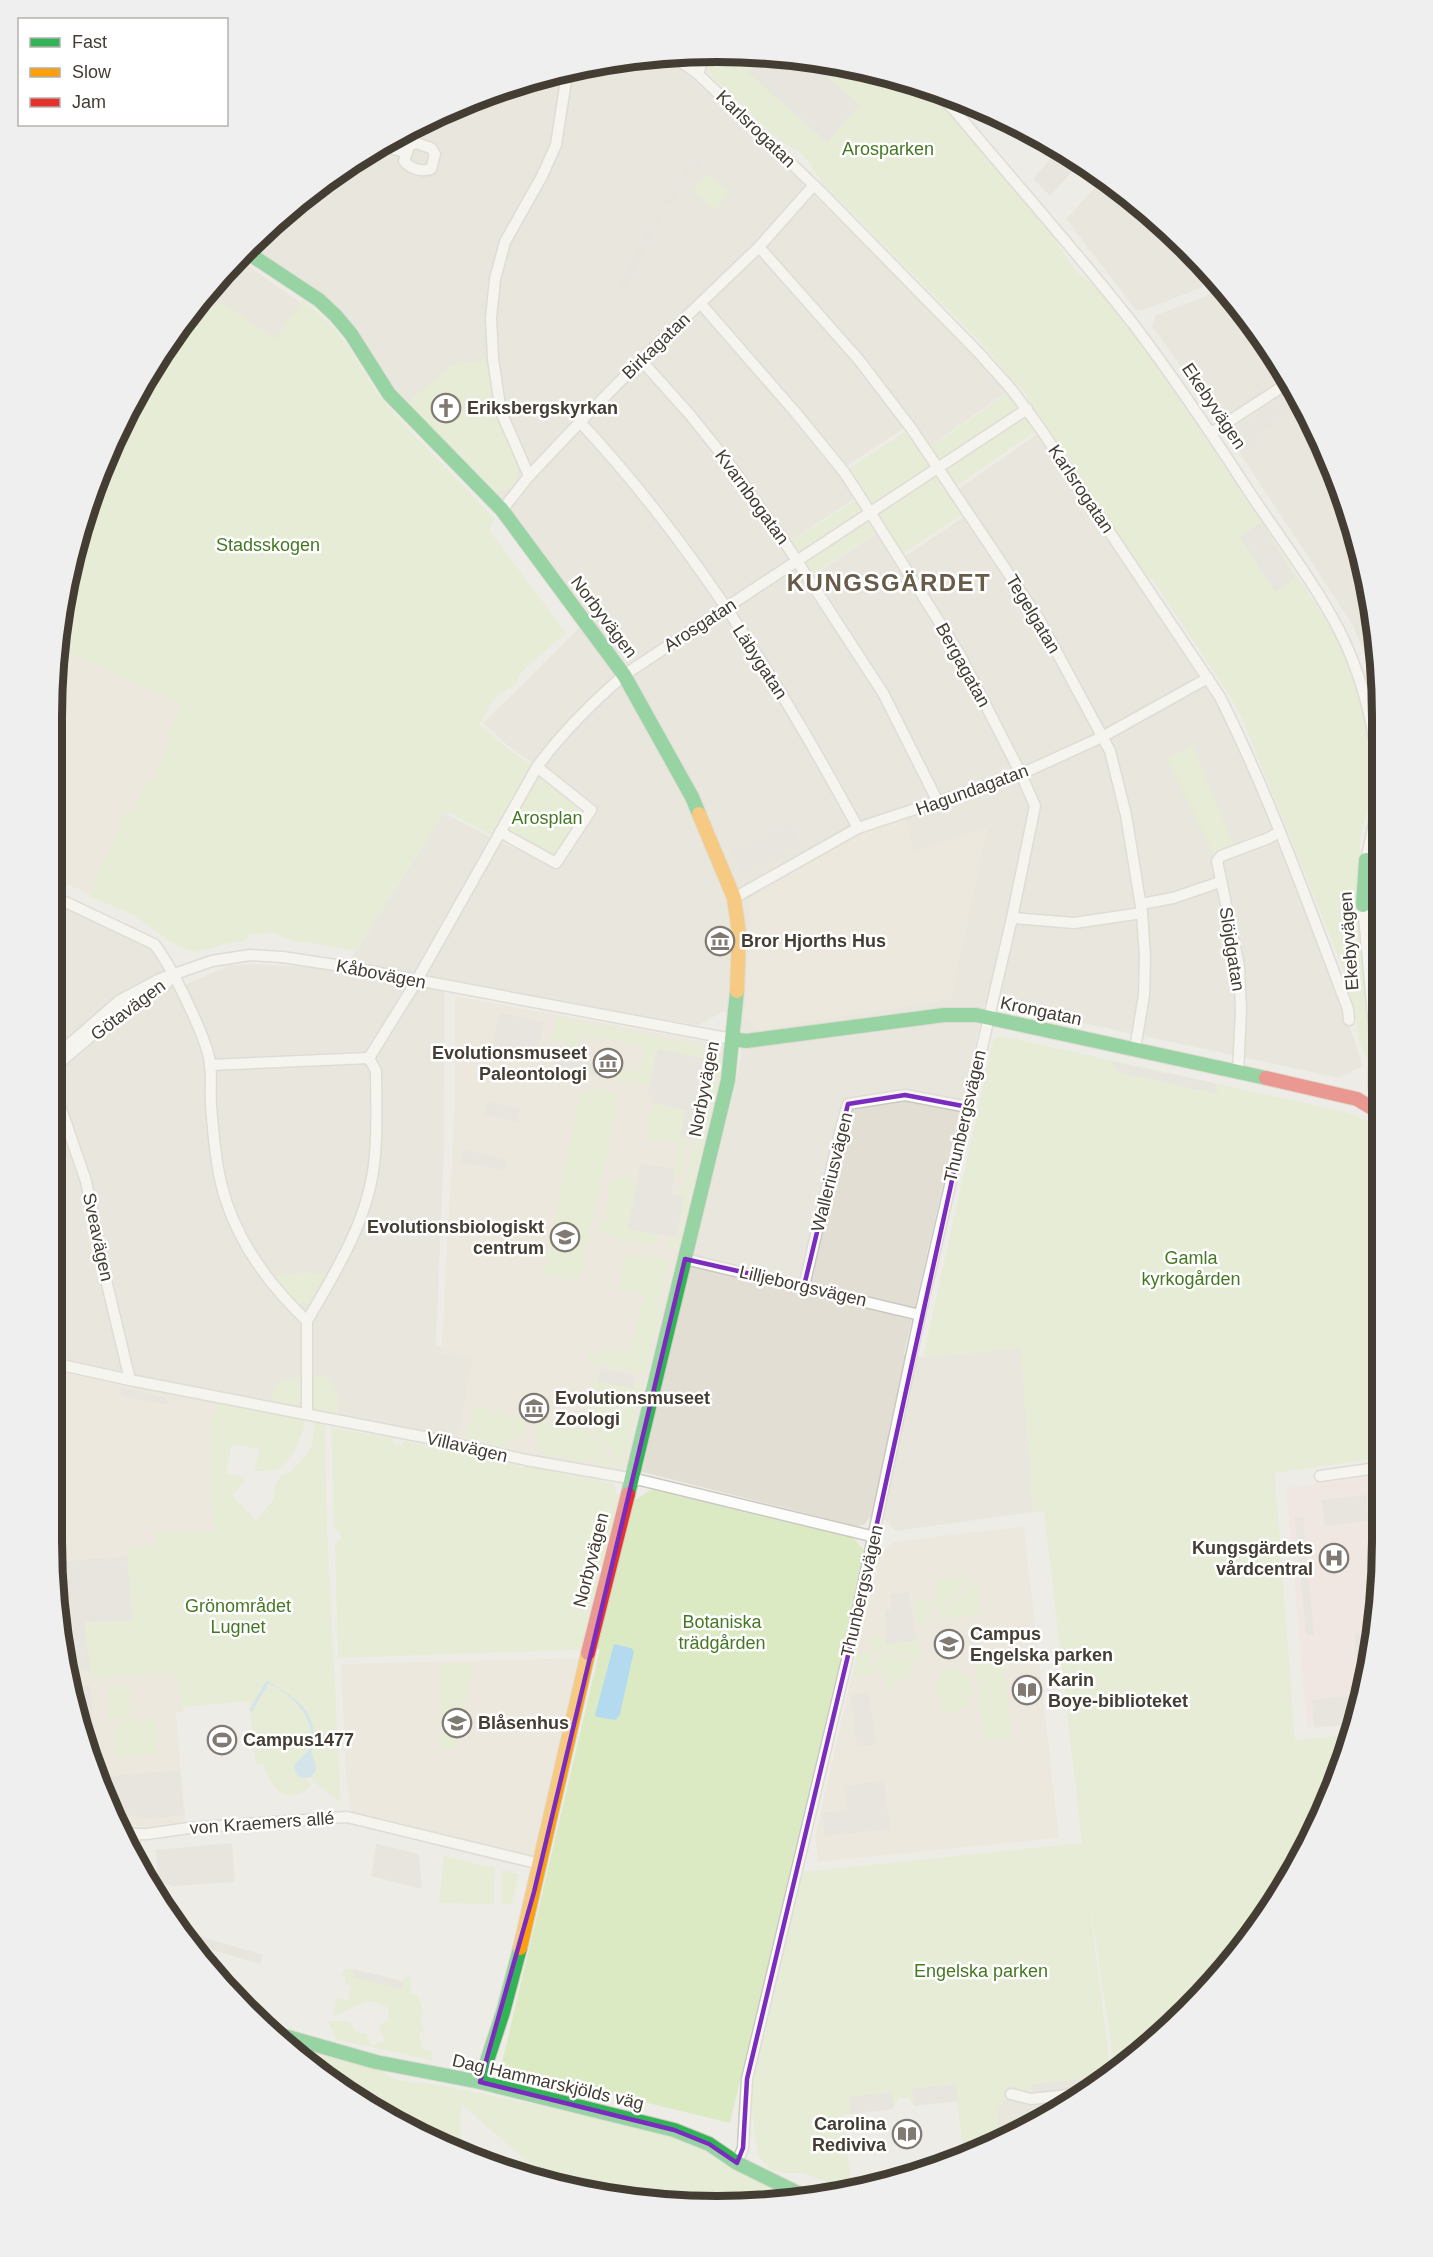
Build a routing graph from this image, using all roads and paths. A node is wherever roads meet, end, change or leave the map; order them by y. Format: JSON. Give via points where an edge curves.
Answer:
{"nodes":[{"id":1,"x":702,"y":62,"type":"edge"},
{"id":2,"x":682,"y":63,"type":"edge"},
{"id":3,"x":698,"y":74,"type":"junction"},
{"id":4,"x":567,"y":79,"type":"edge"},
{"id":5,"x":948,"y":104,"type":"edge"},
{"id":6,"x":391,"y":148,"type":"edge"},
{"id":7,"x":406,"y":153,"type":"dead end"},
{"id":8,"x":814,"y":185,"type":"junction"},
{"id":9,"x":759,"y":247,"type":"junction"},
{"id":10,"x":254,"y":252,"type":"edge"},
{"id":11,"x":701,"y":304,"type":"junction"},
{"id":12,"x":641,"y":360,"type":"junction"},
{"id":13,"x":1282,"y":387,"type":"edge"},
{"id":14,"x":1027,"y":410,"type":"junction"},
{"id":15,"x":580,"y":422,"type":"junction"},
{"id":16,"x":1211,"y":433,"type":"junction"},
{"id":17,"x":938,"y":468,"type":"junction"},
{"id":18,"x":529,"y":476,"type":"junction"},
{"id":19,"x":502,"y":510,"type":"junction"},
{"id":20,"x":870,"y":512,"type":"junction"},
{"id":21,"x":797,"y":560,"type":"junction"},
{"id":22,"x":726,"y":608,"type":"junction"},
{"id":23,"x":624,"y":675,"type":"junction"},
{"id":24,"x":1208,"y":678,"type":"junction"},
{"id":25,"x":1372,"y":724,"type":"edge"},
{"id":26,"x":1102,"y":737,"type":"junction"},
{"id":27,"x":537,"y":767,"type":"junction"},
{"id":28,"x":1021,"y":774,"type":"junction"},
{"id":29,"x":938,"y":802,"type":"junction"},
{"id":30,"x":858,"y":828,"type":"junction"},
{"id":31,"x":500,"y":832,"type":"junction"},
{"id":32,"x":1279,"y":832,"type":"junction"},
{"id":33,"x":1372,"y":833,"type":"edge"},
{"id":34,"x":1366,"y":860,"type":"joint"},
{"id":35,"x":1220,"y":882,"type":"junction"},
{"id":36,"x":734,"y":898,"type":"junction"},
{"id":37,"x":62,"y":900,"type":"edge"},
{"id":38,"x":1363,"y":904,"type":"joint"},
{"id":39,"x":1142,"y":908,"type":"junction"},
{"id":40,"x":1012,"y":918,"type":"junction"},
{"id":41,"x":173,"y":975,"type":"junction"},
{"id":42,"x":415,"y":981,"type":"junction"},
{"id":43,"x":1372,"y":999,"type":"edge"},
{"id":44,"x":988,"y":1017,"type":"junction"},
{"id":45,"x":1349,"y":1020,"type":"dead end"},
{"id":46,"x":732,"y":1039,"type":"junction"},
{"id":47,"x":1135,"y":1049,"type":"junction"},
{"id":48,"x":62,"y":1051,"type":"edge"},
{"id":49,"x":369,"y":1058,"type":"junction"},
{"id":50,"x":62,"y":1061,"type":"edge"},
{"id":51,"x":210,"y":1065,"type":"junction"},
{"id":52,"x":1238,"y":1073,"type":"junction"},
{"id":53,"x":1372,"y":1087,"type":"edge"},
{"id":54,"x":1338,"y":1094,"type":"junction"},
{"id":55,"x":968,"y":1107,"type":"junction"},
{"id":56,"x":1372,"y":1108,"type":"edge"},
{"id":57,"x":62,"y":1111,"type":"edge"},
{"id":58,"x":685,"y":1258,"type":"junction"},
{"id":59,"x":804,"y":1286,"type":"junction"},
{"id":60,"x":920,"y":1315,"type":"junction"},
{"id":61,"x":307,"y":1321,"type":"junction"},
{"id":62,"x":62,"y":1365,"type":"edge"},
{"id":63,"x":130,"y":1380,"type":"junction"},
{"id":64,"x":307,"y":1414,"type":"junction"},
{"id":65,"x":1372,"y":1469,"type":"edge"},
{"id":66,"x":1320,"y":1476,"type":"dead end"},
{"id":67,"x":630,"y":1480,"type":"junction"},
{"id":68,"x":875,"y":1537,"type":"junction"},
{"id":69,"x":130,"y":1833,"type":"edge"},
{"id":70,"x":540,"y":1864,"type":"junction"},
{"id":71,"x":291,"y":2038,"type":"edge"},
{"id":72,"x":480,"y":2082,"type":"junction"},
{"id":73,"x":1011,"y":2094,"type":"dead end"},
{"id":74,"x":1063,"y":2096,"type":"edge"},
{"id":75,"x":737,"y":2163,"type":"junction"},
{"id":76,"x":793,"y":2191,"type":"edge"}],
"edges":[{"from":1,"to":3,"type":"street"},
{"from":2,"to":3,"type":"street","name":"Karlsrogatan"},
{"from":3,"to":8,"type":"street","name":"Karlsrogatan"},
{"from":4,"to":18,"type":"street","via":[[556,145],[505,244],[495,279],[491,318],[501,412]]},
{"from":5,"to":16,"type":"street","name":"Ekebyvägen","via":[[1133,324]]},
{"from":6,"to":7,"type":"street"},
{"from":8,"to":9,"type":"street","name":"Birkagatan"},
{"from":8,"to":14,"type":"street","name":"Karlsrogatan","via":[[978,352]]},
{"from":9,"to":11,"type":"street","name":"Birkagatan"},
{"from":9,"to":17,"type":"street","name":"Tegelgatan","via":[[859,360]]},
{"from":10,"to":19,"type":"street","name":"Norbyvägen","via":[[336,316],[402,410]]},
{"from":11,"to":12,"type":"street","name":"Birkagatan"},
{"from":11,"to":20,"type":"street","name":"Bergagatan","via":[[844,472]]},
{"from":12,"to":15,"type":"street","name":"Birkagatan"},
{"from":12,"to":21,"type":"street","name":"Kvarnbogatan","via":[[731,466]]},
{"from":13,"to":16,"type":"street"},
{"from":14,"to":17,"type":"street","name":"Arosgatan"},
{"from":14,"to":24,"type":"street","name":"Karlsrogatan"},
{"from":15,"to":18,"type":"street","name":"Birkagatan"},
{"from":15,"to":22,"type":"street","name":"Läbygatan","via":[[634,484]]},
{"from":16,"to":25,"type":"street","name":"Ekebyvägen","via":[[1338,630]]},
{"from":17,"to":20,"type":"street","name":"Arosgatan"},
{"from":17,"to":26,"type":"street","name":"Tegelgatan","via":[[1039,619]]},
{"from":18,"to":19,"type":"street","name":"Birkagatan"},
{"from":19,"to":23,"type":"street","name":"Norbyvägen"},
{"from":20,"to":21,"type":"street","name":"Arosgatan"},
{"from":20,"to":28,"type":"street","name":"Bergagatan","via":[[960,655]]},
{"from":21,"to":22,"type":"street","name":"Arosgatan"},
{"from":21,"to":29,"type":"street","name":"Kvarnbogatan","via":[[883,693]]},
{"from":22,"to":23,"type":"street","name":"Arosgatan"},
{"from":22,"to":30,"type":"street","name":"Läbygatan","via":[[810,739]]},
{"from":23,"to":27,"type":"street","name":"Arosgatan","via":[[583,712]]},
{"from":23,"to":36,"type":"street","name":"Norbyvägen","via":[[692,797]]},
{"from":24,"to":26,"type":"street","name":"Hagundagatan"},
{"from":24,"to":32,"type":"street","name":"Karlsrogatan","via":[[1235,726]]},
{"from":26,"to":28,"type":"street","name":"Hagundagatan"},
{"from":26,"to":39,"type":"street","name":"Tegelgatan","via":[[1110,751],[1126,814]]},
{"from":27,"to":31,"type":"street","name":"Arosgatan"},
{"from":27,"to":31,"type":"street","via":[[591,810],[556,863]]},
{"from":28,"to":29,"type":"street","name":"Hagundagatan"},
{"from":28,"to":40,"type":"street","name":"Bergagatan","via":[[1035,806]]},
{"from":29,"to":30,"type":"street","name":"Hagundagatan"},
{"from":30,"to":36,"type":"street","name":"Hagundagatan"},
{"from":31,"to":42,"type":"street","name":"Arosgatan"},
{"from":32,"to":35,"type":"street","name":"Slöjdgatan","via":[[1221,856],[1217,861]]},
{"from":32,"to":45,"type":"street","name":"Karlsrogatan"},
{"from":33,"to":34,"type":"street","name":"Ekebyvägen"},
{"from":34,"to":38,"type":"street","name":"Ekebyvägen"},
{"from":35,"to":39,"type":"street"},
{"from":35,"to":52,"type":"street","name":"Slöjdgatan","via":[[1239,966]]},
{"from":36,"to":46,"type":"street","name":"Norbyvägen","via":[[739,933]]},
{"from":37,"to":41,"type":"street","via":[[154,944]]},
{"from":38,"to":43,"type":"street","name":"Ekebyvägen"},
{"from":39,"to":40,"type":"street","via":[[1074,924]]},
{"from":39,"to":47,"type":"street","name":"Tegelgatan","via":[[1144,995]]},
{"from":40,"to":44,"type":"street","name":"Bergagatan"},
{"from":41,"to":42,"type":"street","name":"Kåbovägen","via":[[212,961],[250,955],[306,960]]},
{"from":41,"to":48,"type":"street","name":"Götavägen","via":[[119,1001]]},
{"from":41,"to":50,"type":"street","name":"Götavägen","via":[[164,986],[124,1008]]},
{"from":41,"to":51,"type":"street","via":[[208,1049]]},
{"from":42,"to":46,"type":"street","name":"Kåbovägen"},
{"from":42,"to":49,"type":"street","name":"Arosgatan"},
{"from":44,"to":46,"type":"street","name":"Krongatan","via":[[944,1015],[746,1041]]},
{"from":44,"to":47,"type":"street","name":"Krongatan"},
{"from":44,"to":55,"type":"street","name":"Thunbergsvägen"},
{"from":46,"to":58,"type":"street","name":"Norbyvägen","via":[[728,1080]]},
{"from":47,"to":52,"type":"street","name":"Krongatan"},
{"from":49,"to":51,"type":"street"},
{"from":49,"to":61,"type":"street","via":[[376,1071],[372,1174],[365,1203],[339,1266]]},
{"from":51,"to":61,"type":"street","via":[[220,1181],[230,1214],[265,1275]]},
{"from":52,"to":54,"type":"street","name":"Krongatan"},
{"from":53,"to":54,"type":"street","name":"Krongatan"},
{"from":54,"to":56,"type":"street","name":"Krongatan","via":[[1358,1099]]},
{"from":55,"to":59,"type":"street","name":"Walleriusvägen","via":[[906,1095],[848,1104]]},
{"from":55,"to":60,"type":"street","name":"Thunbergsvägen"},
{"from":57,"to":63,"type":"street","name":"Sveavägen","via":[[86,1180]]},
{"from":58,"to":59,"type":"street","name":"Lilljeborgsvägen"},
{"from":58,"to":67,"type":"street","name":"Norbyvägen"},
{"from":59,"to":60,"type":"street","name":"Lilljeborgsvägen"},
{"from":60,"to":68,"type":"street","name":"Thunbergsvägen"},
{"from":61,"to":64,"type":"street"},
{"from":62,"to":63,"type":"street","name":"Villavägen"},
{"from":63,"to":64,"type":"street","name":"Villavägen"},
{"from":64,"to":67,"type":"street","name":"Villavägen"},
{"from":65,"to":66,"type":"street"},
{"from":67,"to":68,"type":"street","name":"Villavägen"},
{"from":67,"to":70,"type":"street","name":"Norbyvägen"},
{"from":68,"to":75,"type":"street","name":"Thunbergsvägen","via":[[747,2079],[743,2148]]},
{"from":69,"to":70,"type":"street","name":"von Kraemers allé","via":[[347,1817]]},
{"from":70,"to":72,"type":"street","name":"Norbyvägen","via":[[503,2012]]},
{"from":71,"to":72,"type":"street","name":"Dag Hammarskjölds väg","via":[[370,2061]]},
{"from":72,"to":75,"type":"street","name":"Dag Hammarskjölds väg","via":[[674,2130],[709,2144]]},
{"from":73,"to":74,"type":"street","via":[[1031,2099]]},
{"from":75,"to":76,"type":"street","name":"Dag Hammarskjölds väg"}]}
